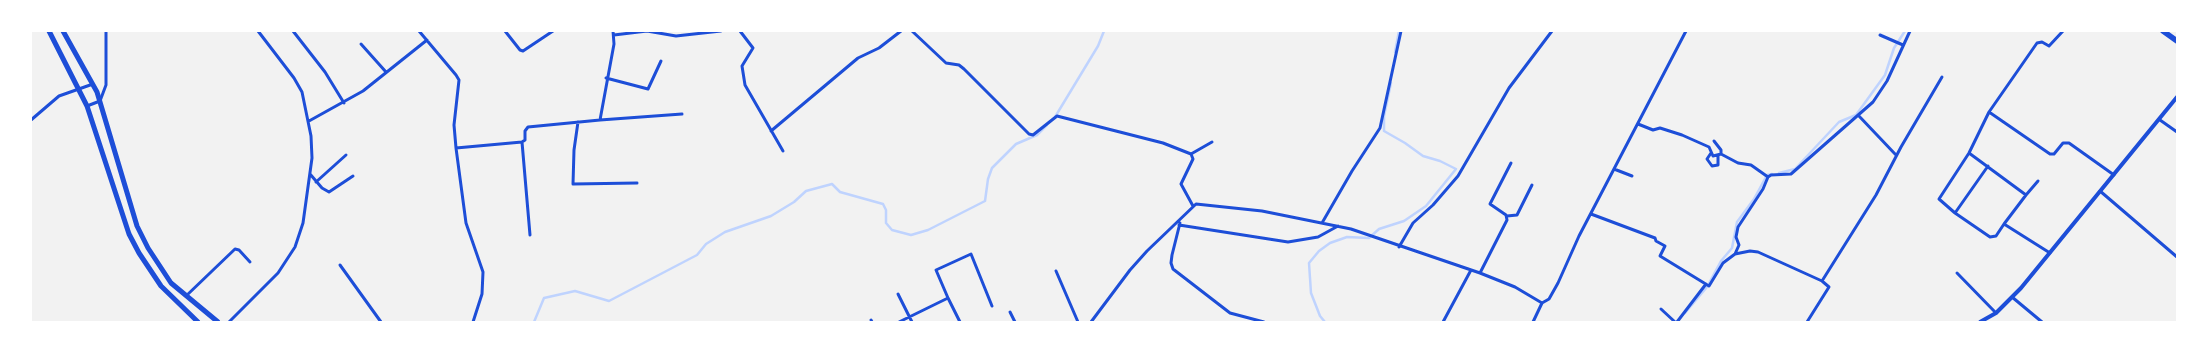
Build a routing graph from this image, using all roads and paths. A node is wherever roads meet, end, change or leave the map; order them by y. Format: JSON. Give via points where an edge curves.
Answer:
{"nodes":[{"id":1,"x":49,"y":31,"type":"edge"},
{"id":2,"x":63,"y":31,"type":"edge"},
{"id":3,"x":106,"y":31,"type":"edge"},
{"id":4,"x":258,"y":31,"type":"edge"},
{"id":5,"x":293,"y":31,"type":"edge"},
{"id":6,"x":419,"y":31,"type":"edge"},
{"id":7,"x":505,"y":31,"type":"edge"},
{"id":8,"x":553,"y":31,"type":"edge"},
{"id":9,"x":613,"y":31,"type":"edge"},
{"id":10,"x":721,"y":31,"type":"edge"},
{"id":11,"x":740,"y":31,"type":"edge"},
{"id":12,"x":901,"y":31,"type":"edge"},
{"id":13,"x":912,"y":31,"type":"edge"},
{"id":14,"x":1401,"y":31,"type":"edge"},
{"id":15,"x":1552,"y":31,"type":"edge"},
{"id":16,"x":1686,"y":31,"type":"edge"},
{"id":17,"x":1910,"y":31,"type":"edge"},
{"id":18,"x":2063,"y":31,"type":"edge"},
{"id":19,"x":2163,"y":31,"type":"edge"},
{"id":20,"x":614,"y":35,"type":"junction"},
{"id":21,"x":1880,"y":35,"type":"dead end"},
{"id":22,"x":427,"y":40,"type":"junction"},
{"id":23,"x":2177,"y":41,"type":"edge"},
{"id":24,"x":361,"y":44,"type":"dead end"},
{"id":25,"x":1903,"y":46,"type":"junction"},
{"id":26,"x":661,"y":61,"type":"dead end"},
{"id":27,"x":386,"y":72,"type":"junction"},
{"id":28,"x":1942,"y":77,"type":"dead end"},
{"id":29,"x":606,"y":78,"type":"junction"},
{"id":30,"x":93,"y":84,"type":"junction"},
{"id":31,"x":79,"y":88,"type":"junction"},
{"id":32,"x":2177,"y":97,"type":"edge"},
{"id":33,"x":100,"y":101,"type":"junction"},
{"id":34,"x":344,"y":103,"type":"junction"},
{"id":35,"x":87,"y":106,"type":"junction"},
{"id":36,"x":1988,"y":112,"type":"junction"},
{"id":37,"x":682,"y":114,"type":"dead end"},
{"id":38,"x":1858,"y":115,"type":"junction"},
{"id":39,"x":31,"y":120,"type":"edge"},
{"id":40,"x":600,"y":120,"type":"junction"},
{"id":41,"x":2160,"y":120,"type":"junction"},
{"id":42,"x":309,"y":122,"type":"junction"},
{"id":43,"x":578,"y":122,"type":"junction"},
{"id":44,"x":1638,"y":124,"type":"junction"},
{"id":45,"x":771,"y":131,"type":"junction"},
{"id":46,"x":2177,"y":132,"type":"edge"},
{"id":47,"x":1714,"y":141,"type":"dead end"},
{"id":48,"x":522,"y":142,"type":"junction"},
{"id":49,"x":1212,"y":142,"type":"dead end"},
{"id":50,"x":456,"y":148,"type":"junction"},
{"id":51,"x":782,"y":150,"type":"dead end"},
{"id":52,"x":1711,"y":153,"type":"junction"},
{"id":53,"x":1969,"y":153,"type":"junction"},
{"id":54,"x":1192,"y":154,"type":"junction"},
{"id":55,"x":1719,"y":155,"type":"junction"},
{"id":56,"x":346,"y":156,"type":"dead end"},
{"id":57,"x":1896,"y":156,"type":"junction"},
{"id":58,"x":1511,"y":163,"type":"dead end"},
{"id":59,"x":1988,"y":166,"type":"junction"},
{"id":60,"x":1614,"y":169,"type":"junction"},
{"id":61,"x":310,"y":174,"type":"junction"},
{"id":62,"x":2114,"y":175,"type":"junction"},
{"id":63,"x":353,"y":176,"type":"dead end"},
{"id":64,"x":1632,"y":176,"type":"dead end"},
{"id":65,"x":1768,"y":177,"type":"junction"},
{"id":66,"x":2038,"y":181,"type":"dead end"},
{"id":67,"x":316,"y":182,"type":"junction"},
{"id":68,"x":637,"y":183,"type":"dead end"},
{"id":69,"x":1532,"y":185,"type":"dead end"},
{"id":70,"x":2100,"y":192,"type":"junction"},
{"id":71,"x":2026,"y":195,"type":"junction"},
{"id":72,"x":1193,"y":206,"type":"junction"},
{"id":73,"x":1955,"y":213,"type":"junction"},
{"id":74,"x":1591,"y":214,"type":"junction"},
{"id":75,"x":1507,"y":216,"type":"junction"},
{"id":76,"x":1180,"y":219,"type":"junction"},
{"id":77,"x":1322,"y":223,"type":"junction"},
{"id":78,"x":2004,"y":224,"type":"junction"},
{"id":79,"x":1179,"y":225,"type":"junction"},
{"id":80,"x":1338,"y":226,"type":"junction"},
{"id":81,"x":530,"y":235,"type":"dead end"},
{"id":82,"x":1399,"y":247,"type":"junction"},
{"id":83,"x":2050,"y":253,"type":"junction"},
{"id":84,"x":1735,"y":254,"type":"junction"},
{"id":85,"x":2177,"y":257,"type":"edge"},
{"id":86,"x":250,"y":262,"type":"dead end"},
{"id":87,"x":340,"y":265,"type":"dead end"},
{"id":88,"x":1056,"y":270,"type":"dead end"},
{"id":89,"x":1471,"y":270,"type":"junction"},
{"id":90,"x":1480,"y":273,"type":"junction"},
{"id":91,"x":1957,"y":273,"type":"dead end"},
{"id":92,"x":1822,"y":281,"type":"junction"},
{"id":93,"x":1708,"y":285,"type":"junction"},
{"id":94,"x":898,"y":294,"type":"dead end"},
{"id":95,"x":186,"y":296,"type":"junction"},
{"id":96,"x":2012,"y":296,"type":"junction"},
{"id":97,"x":948,"y":298,"type":"junction"},
{"id":98,"x":1542,"y":303,"type":"junction"},
{"id":99,"x":992,"y":306,"type":"dead end"},
{"id":100,"x":1661,"y":309,"type":"dead end"},
{"id":101,"x":1010,"y":312,"type":"dead end"},
{"id":102,"x":1996,"y":313,"type":"junction"},
{"id":103,"x":909,"y":317,"type":"junction"},
{"id":104,"x":198,"y":322,"type":"edge"},
{"id":105,"x":218,"y":322,"type":"edge"},
{"id":106,"x":229,"y":322,"type":"edge"},
{"id":107,"x":381,"y":322,"type":"edge"},
{"id":108,"x":473,"y":322,"type":"edge"},
{"id":109,"x":899,"y":322,"type":"edge"},
{"id":110,"x":912,"y":322,"type":"edge"},
{"id":111,"x":960,"y":322,"type":"edge"},
{"id":112,"x":1015,"y":322,"type":"edge"},
{"id":113,"x":1078,"y":322,"type":"edge"},
{"id":114,"x":1091,"y":322,"type":"edge"},
{"id":115,"x":1264,"y":322,"type":"edge"},
{"id":116,"x":1443,"y":322,"type":"edge"},
{"id":117,"x":1533,"y":322,"type":"edge"},
{"id":118,"x":1676,"y":322,"type":"edge"},
{"id":119,"x":1807,"y":322,"type":"edge"},
{"id":120,"x":1980,"y":322,"type":"edge"},
{"id":121,"x":2042,"y":322,"type":"edge"}],
"edges":[{"from":1,"to":31,"type":"main road"},
{"from":2,"to":30,"type":"main road"},
{"from":3,"to":33,"type":"street","via":[[106,85]]},
{"from":4,"to":42,"type":"street","via":[[298,85]]},
{"from":5,"to":34,"type":"street","via":[[325,72]]},
{"from":6,"to":22,"type":"street"},
{"from":7,"to":8,"type":"street","via":[[523,51]]},
{"from":9,"to":20,"type":"street"},
{"from":10,"to":20,"type":"street","via":[[676,36],[647,31]]},
{"from":11,"to":45,"type":"street","via":[[753,48],[743,63],[743,79]]},
{"from":12,"to":45,"type":"street","via":[[879,48],[858,58]]},
{"from":13,"to":54,"type":"street","via":[[946,63],[959,65],[964,69],[1029,134],[1033,135],[1057,116],[1163,143]]},
{"from":14,"to":77,"type":"street","via":[[1380,128]]},
{"from":15,"to":82,"type":"street","via":[[1509,88],[1458,176],[1413,223]]},
{"from":16,"to":44,"type":"street"},
{"from":17,"to":25,"type":"street"},
{"from":18,"to":36,"type":"street","via":[[2050,46],[2042,42],[2037,43]]},
{"from":19,"to":23,"type":"highway"},
{"from":20,"to":29,"type":"street"},
{"from":21,"to":25,"type":"street"},
{"from":22,"to":27,"type":"street"},
{"from":22,"to":50,"type":"street","via":[[458,78],[454,125]]},
{"from":24,"to":27,"type":"street"},
{"from":25,"to":38,"type":"street","via":[[1884,87],[1873,102]]},
{"from":26,"to":29,"type":"street","via":[[646,89]]},
{"from":27,"to":34,"type":"street"},
{"from":28,"to":57,"type":"street"},
{"from":29,"to":40,"type":"street"},
{"from":30,"to":31,"type":"street"},
{"from":30,"to":33,"type":"main road"},
{"from":31,"to":35,"type":"main road"},
{"from":31,"to":39,"type":"street","via":[[59,96]]},
{"from":32,"to":41,"type":"street"},
{"from":33,"to":35,"type":"street"},
{"from":33,"to":95,"type":"main road","via":[[137,226],[161,270]]},
{"from":34,"to":42,"type":"street"},
{"from":35,"to":104,"type":"main road","via":[[130,234],[139,253],[161,286]]},
{"from":36,"to":53,"type":"street"},
{"from":36,"to":62,"type":"street","via":[[2050,154],[2054,154],[2064,143],[2069,143]]},
{"from":37,"to":40,"type":"street"},
{"from":38,"to":57,"type":"street"},
{"from":38,"to":65,"type":"street","via":[[1791,174],[1771,174]]},
{"from":40,"to":43,"type":"street"},
{"from":41,"to":46,"type":"street"},
{"from":41,"to":62,"type":"street"},
{"from":42,"to":61,"type":"street","via":[[313,150]]},
{"from":43,"to":48,"type":"street","via":[[528,127],[525,131],[525,140]]},
{"from":43,"to":68,"type":"street","via":[[574,150],[574,184]]},
{"from":44,"to":52,"type":"street","via":[[1653,130],[1660,128],[1682,135],[1709,147]]},
{"from":44,"to":60,"type":"street"},
{"from":45,"to":51,"type":"street"},
{"from":47,"to":55,"type":"street","via":[[1721,150]]},
{"from":48,"to":50,"type":"street"},
{"from":48,"to":81,"type":"street"},
{"from":49,"to":54,"type":"street"},
{"from":50,"to":108,"type":"street","via":[[466,223],[483,272],[482,294]]},
{"from":52,"to":55,"type":"street"},
{"from":52,"to":55,"type":"street","via":[[1707,159],[1712,166],[1718,165]]},
{"from":53,"to":59,"type":"street"},
{"from":53,"to":73,"type":"street","via":[[1939,199]]},
{"from":54,"to":72,"type":"street","via":[[1193,159],[1181,184]]},
{"from":55,"to":65,"type":"street","via":[[1751,165]]},
{"from":56,"to":67,"type":"street"},
{"from":57,"to":92,"type":"street","via":[[1876,195]]},
{"from":58,"to":75,"type":"street","via":[[1490,204]]},
{"from":59,"to":71,"type":"street"},
{"from":59,"to":73,"type":"street"},
{"from":60,"to":64,"type":"street"},
{"from":60,"to":74,"type":"street"},
{"from":61,"to":67,"type":"street"},
{"from":61,"to":106,"type":"street","via":[[303,223],[295,247],[278,273]]},
{"from":62,"to":70,"type":"street"},
{"from":63,"to":67,"type":"street","via":[[331,192]]},
{"from":65,"to":84,"type":"street","via":[[1738,227],[1736,237],[1739,245]]},
{"from":66,"to":71,"type":"street"},
{"from":69,"to":75,"type":"street","via":[[1517,215]]},
{"from":70,"to":83,"type":"street"},
{"from":70,"to":85,"type":"street"},
{"from":71,"to":78,"type":"street"},
{"from":72,"to":76,"type":"street"},
{"from":72,"to":77,"type":"street","via":[[1221,206],[1262,211]]},
{"from":73,"to":78,"type":"street","via":[[1990,237],[1996,236]]},
{"from":74,"to":93,"type":"street","via":[[1655,238],[1665,246],[1660,256]]},
{"from":74,"to":98,"type":"street","via":[[1554,290],[1549,299]]},
{"from":75,"to":90,"type":"street"},
{"from":76,"to":79,"type":"street"},
{"from":76,"to":114,"type":"street","via":[[1130,270]]},
{"from":77,"to":80,"type":"street"},
{"from":78,"to":83,"type":"street"},
{"from":79,"to":80,"type":"street","via":[[1288,242],[1318,237]]},
{"from":79,"to":115,"type":"street","via":[[1172,255],[1173,268],[1230,313]]},
{"from":80,"to":82,"type":"street"},
{"from":82,"to":89,"type":"street"},
{"from":83,"to":96,"type":"street"},
{"from":84,"to":92,"type":"street","via":[[1758,252]]},
{"from":84,"to":93,"type":"street","via":[[1723,263]]},
{"from":86,"to":95,"type":"street","via":[[235,249]]},
{"from":87,"to":107,"type":"street"},
{"from":88,"to":113,"type":"street"},
{"from":89,"to":90,"type":"street"},
{"from":89,"to":116,"type":"street"},
{"from":90,"to":98,"type":"street","via":[[1515,287]]},
{"from":91,"to":102,"type":"street"},
{"from":92,"to":119,"type":"street","via":[[1829,288]]},
{"from":93,"to":118,"type":"street"},
{"from":94,"to":103,"type":"street"},
{"from":95,"to":105,"type":"main road"},
{"from":96,"to":102,"type":"street"},
{"from":96,"to":121,"type":"street"},
{"from":97,"to":99,"type":"street","via":[[936,270],[971,254]]},
{"from":97,"to":103,"type":"street"},
{"from":97,"to":111,"type":"street"},
{"from":98,"to":117,"type":"street"},
{"from":100,"to":118,"type":"street"},
{"from":101,"to":112,"type":"street"},
{"from":102,"to":120,"type":"street"},
{"from":103,"to":109,"type":"street"},
{"from":103,"to":110,"type":"street"}]}
